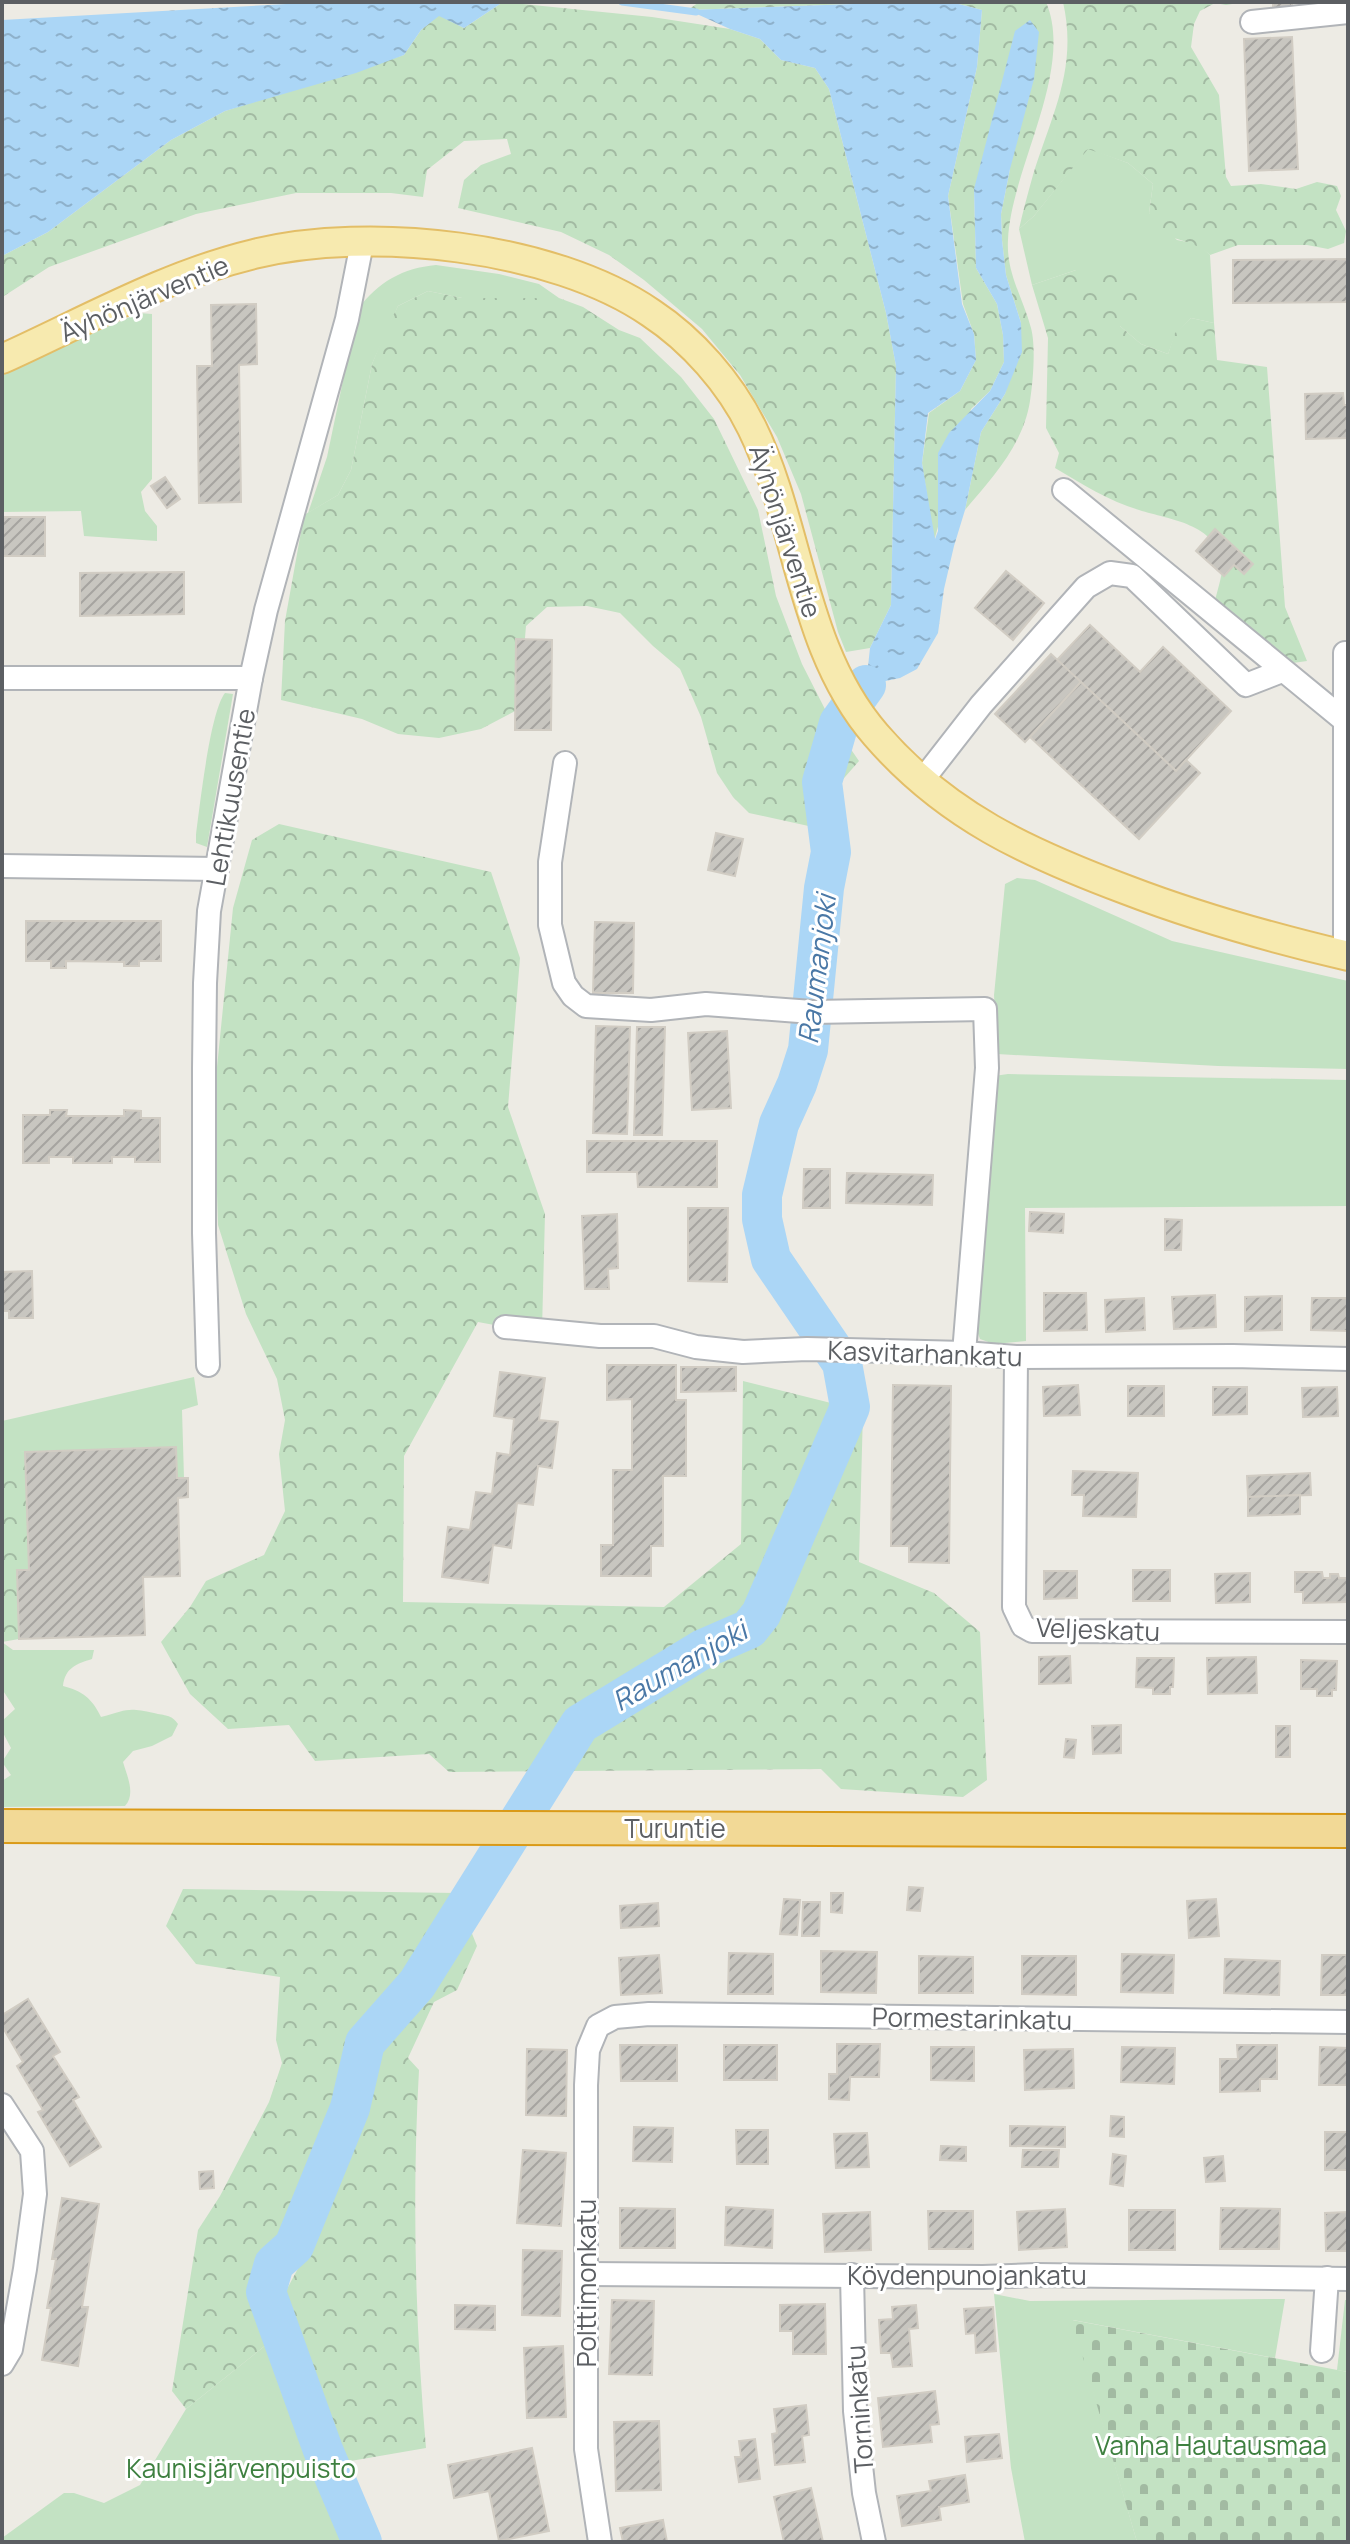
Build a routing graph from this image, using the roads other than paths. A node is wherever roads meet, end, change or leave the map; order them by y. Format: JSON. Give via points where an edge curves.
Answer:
{"nodes":[{"id":1,"x":1348,"y":12,"type":"edge"},
{"id":2,"x":1252,"y":22,"type":"dead end"},
{"id":3,"x":362,"y":243,"type":"junction"},
{"id":4,"x":2,"y":359,"type":"edge"},
{"id":5,"x":1064,"y":490,"type":"dead end"},
{"id":6,"x":1346,"y":653,"type":"edge"},
{"id":7,"x":1282,"y":671,"type":"junction"},
{"id":8,"x":2,"y":678,"type":"edge"},
{"id":9,"x":251,"y":678,"type":"junction"},
{"id":10,"x":1344,"y":720,"type":"junction"},
{"id":11,"x":565,"y":763,"type":"dead end"},
{"id":12,"x":921,"y":782,"type":"junction"},
{"id":13,"x":2,"y":866,"type":"edge"},
{"id":14,"x":217,"y":869,"type":"junction"},
{"id":15,"x":1347,"y":955,"type":"edge"},
{"id":16,"x":505,"y":1327,"type":"dead end"},
{"id":17,"x":964,"y":1353,"type":"junction"},
{"id":18,"x":1016,"y":1357,"type":"junction"},
{"id":19,"x":1348,"y":1359,"type":"edge"},
{"id":20,"x":208,"y":1365,"type":"dead end"},
{"id":21,"x":1348,"y":1632,"type":"edge"},
{"id":22,"x":2,"y":1826,"type":"edge"},
{"id":23,"x":1348,"y":1831,"type":"edge"},
{"id":24,"x":1348,"y":2022,"type":"edge"},
{"id":25,"x":598,"y":2026,"type":"joint"},
{"id":26,"x":2,"y":2105,"type":"edge"},
{"id":27,"x":586,"y":2274,"type":"junction"},
{"id":28,"x":852,"y":2275,"type":"junction"},
{"id":29,"x":1338,"y":2279,"type":"edge"},
{"id":30,"x":1322,"y":2351,"type":"dead end"},
{"id":31,"x":2,"y":2364,"type":"edge"},
{"id":32,"x":600,"y":2542,"type":"edge"},
{"id":33,"x":874,"y":2542,"type":"edge"}],
"edges":[{"from":1,"to":2,"type":"street"},
{"from":3,"to":4,"type":"main road","name":"Äyhönjärventie","via":[[281,249],[186,274]]},
{"from":3,"to":9,"type":"street","name":"Lehtikuusentie","via":[[347,319]]},
{"from":3,"to":12,"type":"main road","name":"Äyhönjärventie","via":[[445,247],[560,268],[651,312],[693,346],[750,424],[774,480],[813,614],[840,680],[875,734]]},
{"from":5,"to":7,"type":"street"},
{"from":6,"to":10,"type":"street"},
{"from":7,"to":10,"type":"street"},
{"from":7,"to":12,"type":"street","via":[[1246,685],[1132,576],[1110,573],[1086,587]]},
{"from":8,"to":9,"type":"street"},
{"from":9,"to":14,"type":"street","name":"Lehtikuusentie"},
{"from":10,"to":15,"type":"street"},
{"from":11,"to":17,"type":"street","via":[[550,862],[550,925],[561,975],[586,1006],[651,1010],[706,1004],[812,1012],[985,1009],[987,1068]]},
{"from":12,"to":15,"type":"main road","name":"Äyhönjärventie","via":[[1013,843],[1097,879],[1261,936]]},
{"from":13,"to":14,"type":"street"},
{"from":14,"to":20,"type":"street","name":"Lehtikuusentie","via":[[205,983]]},
{"from":16,"to":17,"type":"street","name":"Kasvitarhankatu","via":[[654,1336],[743,1352]]},
{"from":17,"to":18,"type":"street","name":"Kasvitarhankatu"},
{"from":18,"to":19,"type":"street","name":"Kasvitarhankatu"},
{"from":18,"to":21,"type":"street","name":"Veljeskatu","via":[[1014,1607],[1023,1626],[1032,1631]]},
{"from":22,"to":23,"type":"highway","name":"Turuntie"},
{"from":24,"to":25,"type":"street","name":"Pormestarinkatu","via":[[649,2014],[615,2017]]},
{"from":25,"to":27,"type":"street","name":"Polttimonkatu","via":[[588,2050],[586,2085]]},
{"from":26,"to":31,"type":"street","via":[[32,2151],[35,2194],[11,2349]]},
{"from":27,"to":28,"type":"street","name":"Köydenpunojankatu"},
{"from":27,"to":32,"type":"street","name":"Polttimonkatu","via":[[586,2449]]},
{"from":28,"to":29,"type":"street","name":"Köydenpunojankatu"},
{"from":28,"to":33,"type":"street","name":"Torninkatu","via":[[855,2411]]},
{"from":29,"to":30,"type":"street"}]}
